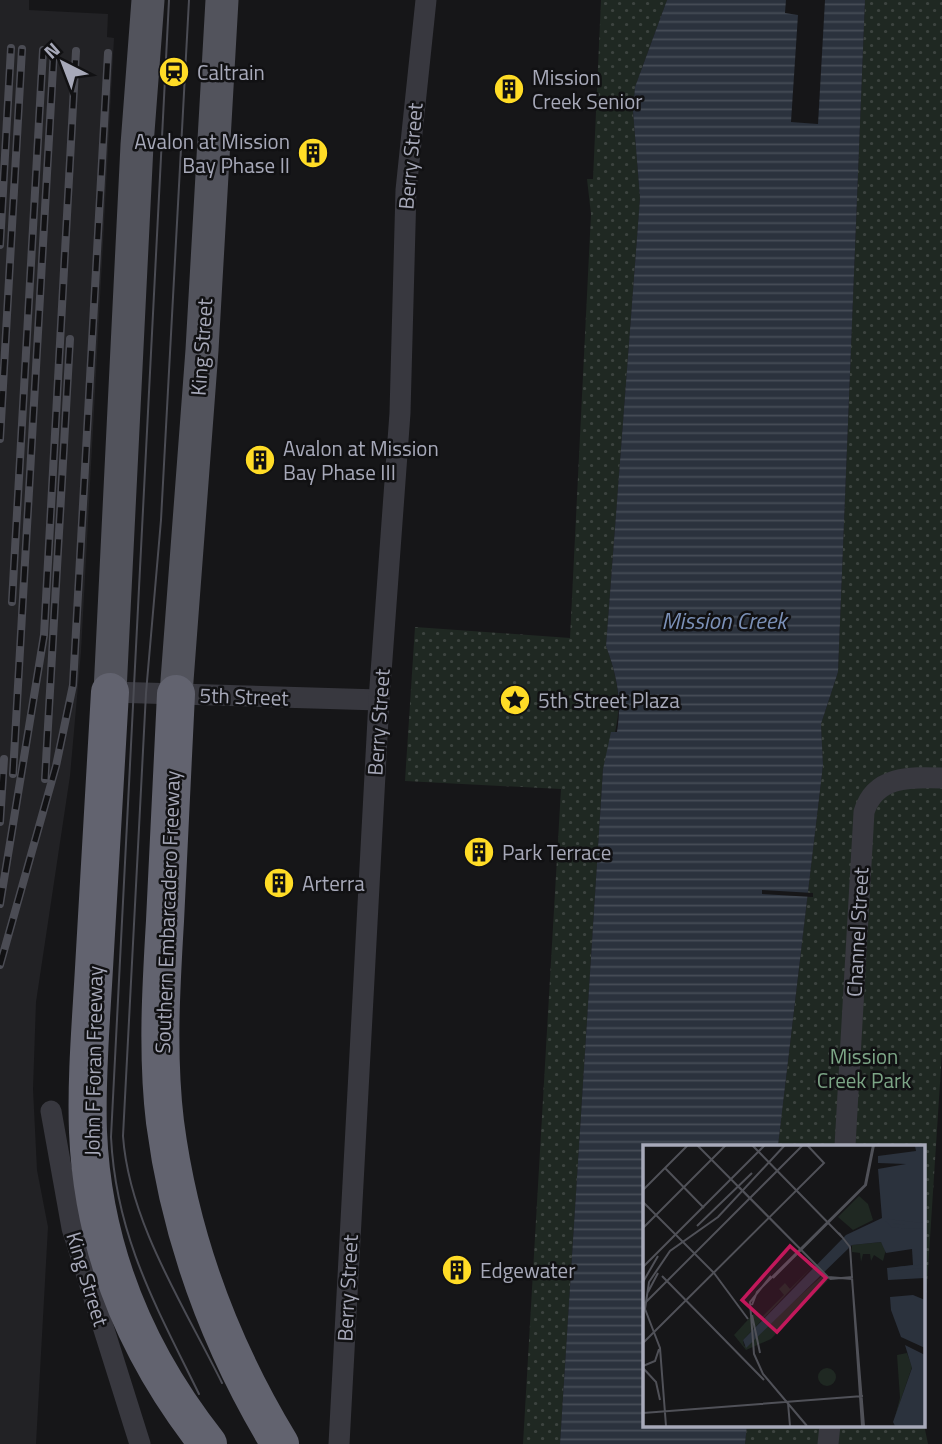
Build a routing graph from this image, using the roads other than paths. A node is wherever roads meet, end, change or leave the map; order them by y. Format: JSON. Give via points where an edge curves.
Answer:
{"nodes":[{"id":1,"x":148,"y":0,"type":"edge"},
{"id":2,"x":222,"y":0,"type":"edge"},
{"id":3,"x":426,"y":0,"type":"edge"},
{"id":4,"x":110,"y":692,"type":"junction"},
{"id":5,"x":176,"y":694,"type":"junction"},
{"id":6,"x":379,"y":700,"type":"junction"},
{"id":7,"x":942,"y":778,"type":"edge"},
{"id":8,"x":51,"y":1111,"type":"dead end"},
{"id":9,"x":845,"y":1145,"type":"edge"},
{"id":10,"x":830,"y":1426,"type":"edge"},
{"id":11,"x":140,"y":1444,"type":"edge"},
{"id":12,"x":208,"y":1444,"type":"edge"},
{"id":13,"x":280,"y":1444,"type":"edge"},
{"id":14,"x":339,"y":1444,"type":"edge"},
{"id":15,"x":828,"y":1444,"type":"edge"}],
"edges":[{"from":1,"to":4,"type":"main road"},
{"from":2,"to":5,"type":"main road","name":"King Street"},
{"from":3,"to":6,"type":"street","name":"Berry Street","via":[[406,190],[400,414]]},
{"from":4,"to":5,"type":"street","name":"5th Street"},
{"from":4,"to":12,"type":"highway","name":"John F Foran Freeway","via":[[88,1132],[94,1198],[131,1321],[154,1368]]},
{"from":5,"to":6,"type":"street","name":"5th Street"},
{"from":5,"to":13,"type":"highway","name":"Southern Embarcadero Freeway","via":[[163,961],[165,1121],[188,1239],[231,1353]]},
{"from":6,"to":14,"type":"street","name":"Berry Street"},
{"from":7,"to":9,"type":"street","name":"Channel Street","via":[[914,777],[877,788],[864,812]]},
{"from":8,"to":11,"type":"street","name":"King Street","via":[[72,1228]]},
{"from":10,"to":15,"type":"street"}]}
